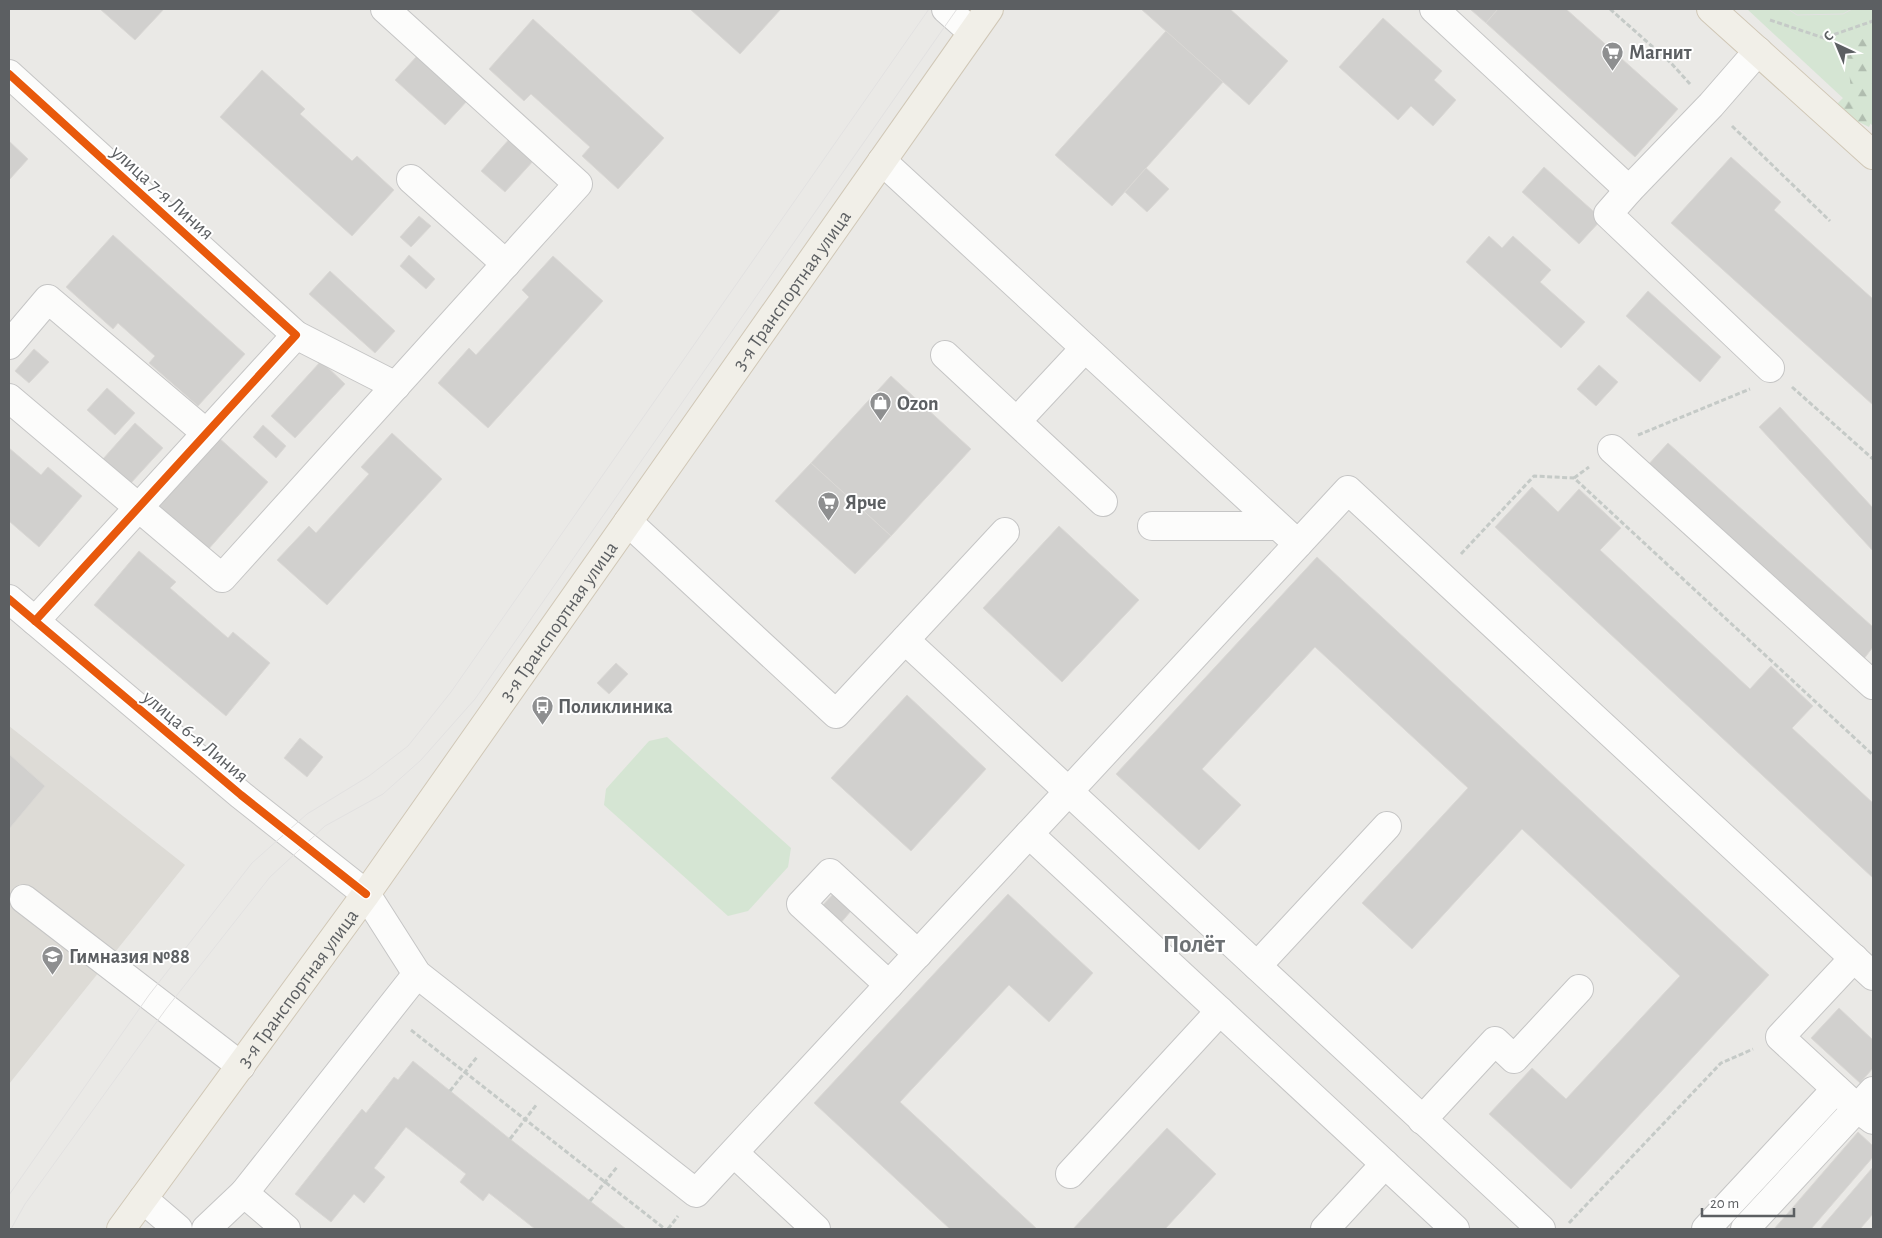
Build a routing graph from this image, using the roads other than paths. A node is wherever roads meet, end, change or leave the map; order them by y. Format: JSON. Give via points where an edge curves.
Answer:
{"nodes":[{"id":1,"x":385,"y":9,"type":"edge"},
{"id":2,"x":946,"y":9,"type":"edge"},
{"id":3,"x":989,"y":9,"type":"edge"},
{"id":4,"x":1434,"y":9,"type":"edge"},
{"id":5,"x":1711,"y":9,"type":"edge"},
{"id":6,"x":972,"y":32,"type":"junction"},
{"id":7,"x":1758,"y":51,"type":"junction"},
{"id":8,"x":9,"y":74,"type":"edge"},
{"id":9,"x":1873,"y":155,"type":"edge"},
{"id":10,"x":882,"y":161,"type":"junction"},
{"id":11,"x":411,"y":179,"type":"dead end"},
{"id":12,"x":1629,"y":190,"type":"junction"},
{"id":13,"x":506,"y":264,"type":"junction"},
{"id":14,"x":296,"y":334,"type":"junction"},
{"id":15,"x":9,"y":345,"type":"edge"},
{"id":16,"x":1085,"y":348,"type":"junction"},
{"id":17,"x":945,"y":355,"type":"dead end"},
{"id":18,"x":1770,"y":368,"type":"road end"},
{"id":19,"x":396,"y":386,"type":"junction"},
{"id":20,"x":9,"y":398,"type":"edge"},
{"id":21,"x":1017,"y":421,"type":"junction"},
{"id":22,"x":206,"y":434,"type":"junction"},
{"id":23,"x":1612,"y":449,"type":"road end"},
{"id":24,"x":1103,"y":502,"type":"dead end"},
{"id":25,"x":139,"y":508,"type":"junction"},
{"id":26,"x":628,"y":522,"type":"junction"},
{"id":27,"x":1152,"y":526,"type":"dead end"},
{"id":28,"x":1277,"y":526,"type":"junction"},
{"id":29,"x":1006,"y":532,"type":"dead end"},
{"id":30,"x":1298,"y":544,"type":"junction"},
{"id":31,"x":9,"y":599,"type":"edge"},
{"id":32,"x":35,"y":621,"type":"junction"},
{"id":33,"x":905,"y":640,"type":"junction"},
{"id":34,"x":1873,"y":685,"type":"edge"},
{"id":35,"x":1068,"y":792,"type":"junction"},
{"id":36,"x":1387,"y":826,"type":"dead end"},
{"id":37,"x":1029,"y":834,"type":"junction"},
{"id":38,"x":366,"y":894,"type":"junction"},
{"id":39,"x":24,"y":899,"type":"dead end"},
{"id":40,"x":918,"y":954,"type":"junction"},
{"id":41,"x":1854,"y":958,"type":"junction"},
{"id":42,"x":1257,"y":966,"type":"junction"},
{"id":43,"x":417,"y":974,"type":"junction"},
{"id":44,"x":1873,"y":976,"type":"edge"},
{"id":45,"x":889,"y":985,"type":"junction"},
{"id":46,"x":1579,"y":989,"type":"dead end"},
{"id":47,"x":1220,"y":1011,"type":"junction"},
{"id":48,"x":241,"y":1066,"type":"junction"},
{"id":49,"x":1836,"y":1089,"type":"junction"},
{"id":50,"x":1868,"y":1107,"type":"edge"},
{"id":51,"x":1422,"y":1120,"type":"junction"},
{"id":52,"x":734,"y":1153,"type":"junction"},
{"id":53,"x":1385,"y":1164,"type":"junction"},
{"id":54,"x":1070,"y":1174,"type":"dead end"},
{"id":55,"x":244,"y":1193,"type":"junction"},
{"id":56,"x":143,"y":1199,"type":"junction"},
{"id":57,"x":121,"y":1229,"type":"edge"},
{"id":58,"x":178,"y":1229,"type":"edge"},
{"id":59,"x":206,"y":1229,"type":"edge"},
{"id":60,"x":286,"y":1229,"type":"edge"},
{"id":61,"x":816,"y":1229,"type":"edge"},
{"id":62,"x":1325,"y":1229,"type":"edge"},
{"id":63,"x":1456,"y":1229,"type":"edge"},
{"id":64,"x":1540,"y":1229,"type":"edge"},
{"id":65,"x":1706,"y":1229,"type":"edge"},
{"id":66,"x":1745,"y":1229,"type":"edge"}],
"edges":[{"from":1,"to":13,"type":"street","via":[[578,184]]},
{"from":2,"to":6,"type":"street"},
{"from":3,"to":6,"type":"main road","name":"3-я Транспортная улица"},
{"from":4,"to":12,"type":"street"},
{"from":5,"to":7,"type":"main road"},
{"from":6,"to":10,"type":"main road","name":"3-я Транспортная улица"},
{"from":7,"to":9,"type":"main road"},
{"from":7,"to":12,"type":"street","via":[[1711,106]]},
{"from":8,"to":14,"type":"street","name":"улица 7-я Линия"},
{"from":10,"to":16,"type":"street"},
{"from":10,"to":26,"type":"main road","name":"3-я Транспортная улица"},
{"from":11,"to":13,"type":"street"},
{"from":12,"to":18,"type":"street","via":[[1608,214]]},
{"from":13,"to":19,"type":"street"},
{"from":14,"to":19,"type":"street","name":"улица 7-я Линия"},
{"from":14,"to":22,"type":"street"},
{"from":15,"to":22,"type":"street","via":[[48,299]]},
{"from":16,"to":21,"type":"street"},
{"from":16,"to":28,"type":"street"},
{"from":17,"to":21,"type":"street"},
{"from":19,"to":25,"type":"street","via":[[222,578]]},
{"from":20,"to":25,"type":"street"},
{"from":21,"to":24,"type":"street"},
{"from":22,"to":25,"type":"street"},
{"from":23,"to":34,"type":"street"},
{"from":25,"to":32,"type":"street"},
{"from":26,"to":33,"type":"street","via":[[836,714]]},
{"from":26,"to":38,"type":"main road","name":"3-я Транспортная улица"},
{"from":27,"to":28,"type":"street"},
{"from":28,"to":30,"type":"street"},
{"from":29,"to":33,"type":"street"},
{"from":30,"to":35,"type":"street"},
{"from":30,"to":41,"type":"street","via":[[1348,490]]},
{"from":31,"to":32,"type":"street","name":"улица 6-я Линия"},
{"from":32,"to":38,"type":"street","name":"улица 6-я Линия","via":[[241,795]]},
{"from":33,"to":35,"type":"street"},
{"from":35,"to":37,"type":"street"},
{"from":35,"to":42,"type":"street"},
{"from":36,"to":42,"type":"street"},
{"from":37,"to":40,"type":"street"},
{"from":37,"to":47,"type":"street"},
{"from":38,"to":43,"type":"street","name":"улица 6-я Линия"},
{"from":38,"to":48,"type":"main road","name":"3-я Транспортная улица"},
{"from":39,"to":48,"type":"street"},
{"from":40,"to":45,"type":"street"},
{"from":40,"to":45,"type":"street","via":[[830,873],[801,904]]},
{"from":41,"to":44,"type":"street"},
{"from":41,"to":49,"type":"street","via":[[1780,1038]]},
{"from":42,"to":51,"type":"street"},
{"from":43,"to":52,"type":"street","name":"улица 6-я Линия","via":[[696,1193]]},
{"from":43,"to":55,"type":"street"},
{"from":45,"to":52,"type":"street"},
{"from":46,"to":51,"type":"street","via":[[1514,1059],[1495,1041]]},
{"from":47,"to":53,"type":"street"},
{"from":47,"to":54,"type":"street"},
{"from":48,"to":56,"type":"main road","name":"3-я Транспортная улица"},
{"from":49,"to":50,"type":"street"},
{"from":49,"to":65,"type":"street"},
{"from":50,"to":66,"type":"street"},
{"from":51,"to":64,"type":"street"},
{"from":52,"to":61,"type":"street"},
{"from":53,"to":62,"type":"street"},
{"from":53,"to":63,"type":"street"},
{"from":55,"to":59,"type":"street"},
{"from":55,"to":60,"type":"street"},
{"from":56,"to":57,"type":"main road","name":"3-я Транспортная улица"},
{"from":56,"to":58,"type":"street"}]}
